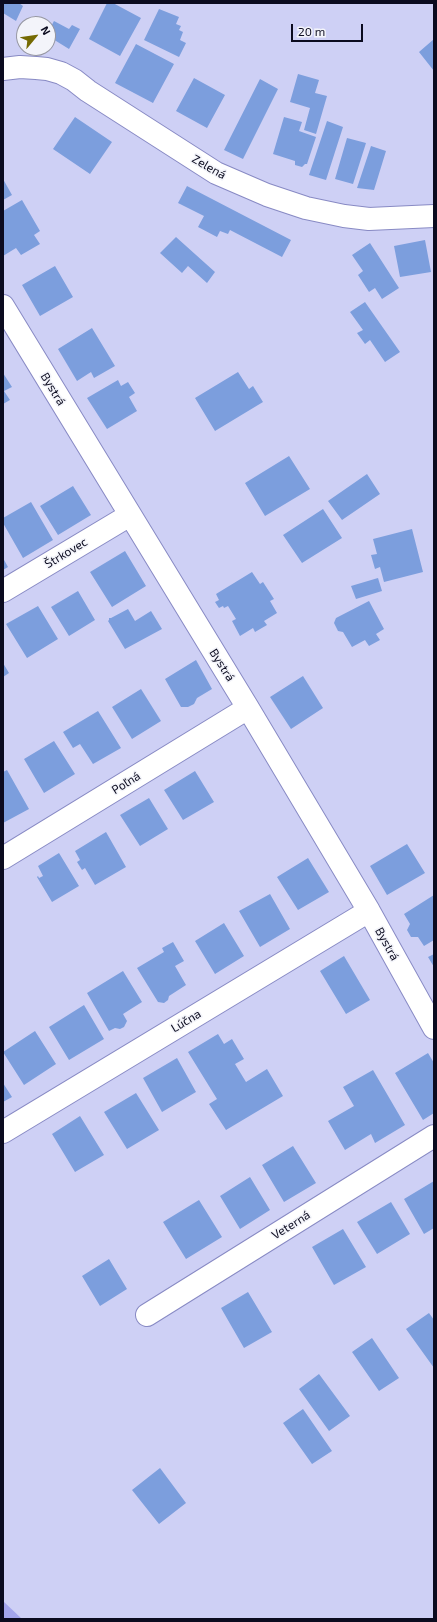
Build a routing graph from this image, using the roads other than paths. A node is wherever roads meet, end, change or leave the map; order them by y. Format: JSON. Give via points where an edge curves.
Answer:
{"nodes":[{"id":1,"x":3,"y":69,"type":"edge"},
{"id":2,"x":434,"y":216,"type":"edge"},
{"id":3,"x":5,"y":316,"type":"edge"},
{"id":4,"x":130,"y":515,"type":"junction"},
{"id":5,"x":3,"y":591,"type":"edge"},
{"id":6,"x":248,"y":708,"type":"junction"},
{"id":7,"x":3,"y":858,"type":"edge"},
{"id":8,"x":369,"y":911,"type":"junction"},
{"id":9,"x":434,"y":1028,"type":"edge"},
{"id":10,"x":3,"y":1132,"type":"edge"},
{"id":11,"x":434,"y":1136,"type":"edge"},
{"id":12,"x":147,"y":1315,"type":"dead end"}],
"edges":[{"from":1,"to":2,"type":"street","name":"Zelená","via":[[36,68],[61,73],[216,173],[267,195],[306,208],[369,219]]},
{"from":3,"to":4,"type":"street","name":"Bystrá"},
{"from":4,"to":5,"type":"street","name":"Štrkovec"},
{"from":4,"to":6,"type":"street","name":"Bystrá"},
{"from":6,"to":7,"type":"street","name":"Poľná"},
{"from":6,"to":8,"type":"street","name":"Bystrá"},
{"from":8,"to":9,"type":"street","name":"Bystrá"},
{"from":8,"to":10,"type":"street","name":"Lúčna"},
{"from":11,"to":12,"type":"street","name":"Veterná"}]}
